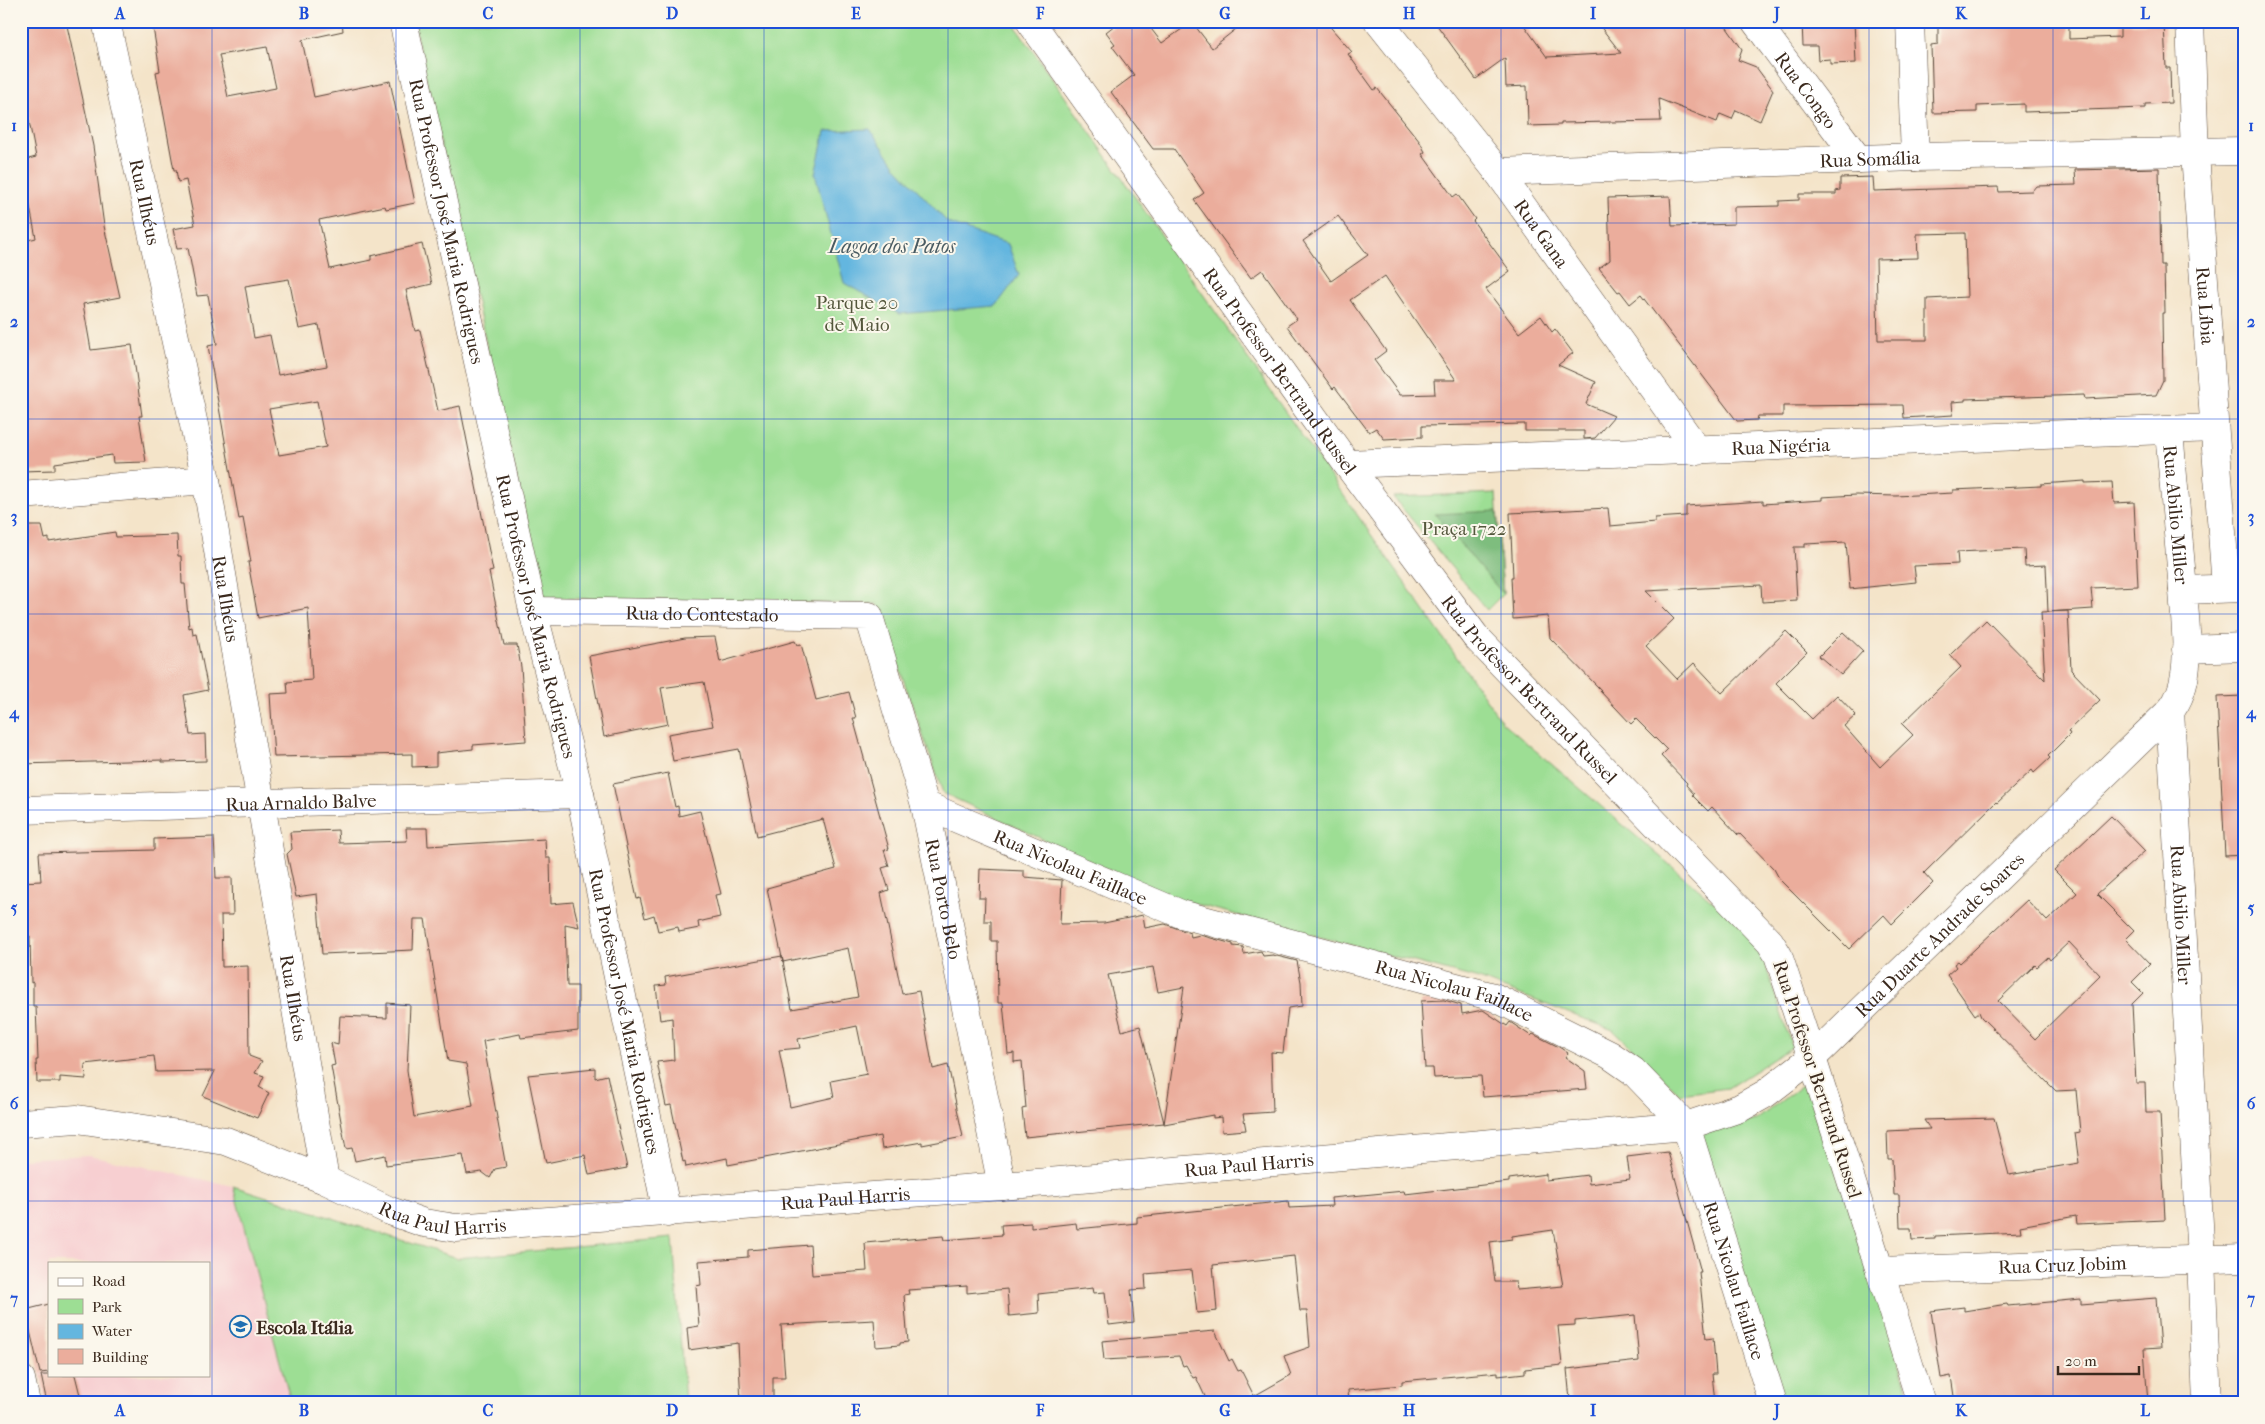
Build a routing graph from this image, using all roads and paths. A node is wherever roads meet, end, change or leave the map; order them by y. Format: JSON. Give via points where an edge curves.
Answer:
{"nodes":[{"id":1,"x":106,"y":21,"type":"edge"},
{"id":2,"x":402,"y":21,"type":"edge"},
{"id":3,"x":1030,"y":21,"type":"edge"},
{"id":4,"x":1378,"y":21,"type":"edge"},
{"id":5,"x":1755,"y":21,"type":"edge"},
{"id":6,"x":1910,"y":21,"type":"edge"},
{"id":7,"x":2190,"y":21,"type":"edge"},
{"id":8,"x":2244,"y":151,"type":"edge"},
{"id":9,"x":2195,"y":154,"type":"junction"},
{"id":10,"x":1914,"y":157,"type":"junction"},
{"id":11,"x":1858,"y":159,"type":"junction"},
{"id":12,"x":1498,"y":172,"type":"junction"},
{"id":13,"x":2214,"y":428,"type":"junction"},
{"id":14,"x":2169,"y":431,"type":"junction"},
{"id":15,"x":1698,"y":451,"type":"junction"},
{"id":16,"x":1347,"y":464,"type":"junction"},
{"id":17,"x":206,"y":480,"type":"junction"},
{"id":18,"x":21,"y":495,"type":"edge"},
{"id":19,"x":2235,"y":588,"type":"edge"},
{"id":20,"x":2183,"y":590,"type":"junction"},
{"id":21,"x":533,"y":611,"type":"junction"},
{"id":22,"x":869,"y":616,"type":"joint"},
{"id":23,"x":2244,"y":647,"type":"edge"},
{"id":24,"x":2186,"y":649,"type":"junction"},
{"id":25,"x":2170,"y":711,"type":"junction"},
{"id":26,"x":580,"y":794,"type":"junction"},
{"id":27,"x":260,"y":803,"type":"junction"},
{"id":28,"x":925,"y":805,"type":"junction"},
{"id":29,"x":21,"y":810,"type":"edge"},
{"id":30,"x":1812,"y":1058,"type":"junction"},
{"id":31,"x":21,"y":1124,"type":"edge"},
{"id":32,"x":1686,"y":1126,"type":"junction"},
{"id":33,"x":325,"y":1180,"type":"junction"},
{"id":34,"x":1002,"y":1186,"type":"junction"},
{"id":35,"x":667,"y":1213,"type":"junction"},
{"id":36,"x":2244,"y":1258,"type":"edge"},
{"id":37,"x":2201,"y":1259,"type":"junction"},
{"id":38,"x":1880,"y":1272,"type":"junction"},
{"id":39,"x":21,"y":1379,"type":"edge"},
{"id":40,"x":26,"y":1403,"type":"edge"},
{"id":41,"x":1773,"y":1403,"type":"edge"},
{"id":42,"x":1921,"y":1403,"type":"edge"},
{"id":43,"x":2207,"y":1403,"type":"edge"}],
"edges":[{"from":1,"to":17,"type":"street","name":"Rua Ilhéus"},
{"from":2,"to":21,"type":"street","name":"Rua Professor José Maria Rodrigues"},
{"from":3,"to":16,"type":"street","name":"Rua Professor Bertrand Russel"},
{"from":4,"to":12,"type":"street","name":"Rua Gana"},
{"from":5,"to":11,"type":"street","name":"Rua Congo"},
{"from":6,"to":10,"type":"street"},
{"from":7,"to":9,"type":"street","name":"Rua Líbia"},
{"from":8,"to":9,"type":"street","name":"Rua Somália"},
{"from":9,"to":10,"type":"street","name":"Rua Somália"},
{"from":9,"to":13,"type":"street","name":"Rua Líbia"},
{"from":10,"to":11,"type":"street","name":"Rua Somália"},
{"from":11,"to":12,"type":"street","name":"Rua Somália"},
{"from":12,"to":15,"type":"street","name":"Rua Gana"},
{"from":13,"to":14,"type":"street","name":"Rua Nigéria"},
{"from":13,"to":19,"type":"street","name":"Rua Líbia"},
{"from":14,"to":15,"type":"street","name":"Rua Nigéria"},
{"from":14,"to":20,"type":"street","name":"Rua Abilio Miller"},
{"from":15,"to":16,"type":"street","name":"Rua Nigéria"},
{"from":16,"to":30,"type":"street","name":"Rua Professor Bertrand Russel","via":[[1475,636],[1770,942],[1778,955]]},
{"from":17,"to":18,"type":"street"},
{"from":17,"to":27,"type":"street","name":"Rua Ilhéus"},
{"from":19,"to":20,"type":"street"},
{"from":20,"to":24,"type":"street","name":"Rua Abilio Miller"},
{"from":21,"to":22,"type":"street","name":"Rua do Contestado"},
{"from":21,"to":26,"type":"street","name":"Rua Professor José Maria Rodrigues"},
{"from":22,"to":28,"type":"street","name":"Rua Porto Belo"},
{"from":23,"to":24,"type":"street"},
{"from":24,"to":25,"type":"street","name":"Rua Abilio Miller","via":[[2182,690]]},
{"from":25,"to":30,"type":"street","name":"Rua Duarte Andrade Soares"},
{"from":25,"to":37,"type":"street","name":"Rua Abilio Miller"},
{"from":26,"to":27,"type":"street","name":"Rua Arnaldo Balve"},
{"from":26,"to":35,"type":"street","name":"Rua Professor José Maria Rodrigues"},
{"from":27,"to":29,"type":"street","name":"Rua Arnaldo Balve"},
{"from":27,"to":33,"type":"street","name":"Rua Ilhéus"},
{"from":28,"to":32,"type":"street","name":"Rua Nicolau Faillace","via":[[1181,914],[1494,997],[1610,1055],[1632,1071]]},
{"from":28,"to":34,"type":"street","name":"Rua Porto Belo"},
{"from":30,"to":32,"type":"street","name":"Rua Duarte Andrade Soares","via":[[1765,1094],[1740,1108]]},
{"from":30,"to":38,"type":"street","name":"Rua Professor Bertrand Russel"},
{"from":31,"to":33,"type":"street","name":"Rua Paul Harris","via":[[78,1119],[226,1141]]},
{"from":32,"to":34,"type":"street","name":"Rua Paul Harris"},
{"from":32,"to":41,"type":"street","name":"Rua Nicolau Faillace"},
{"from":33,"to":35,"type":"street","name":"Rua Paul Harris","via":[[390,1211],[424,1223],[456,1228]]},
{"from":34,"to":35,"type":"street","name":"Rua Paul Harris"},
{"from":36,"to":37,"type":"street","name":"Rua Cruz Jobim"},
{"from":37,"to":38,"type":"street","name":"Rua Cruz Jobim"},
{"from":37,"to":43,"type":"street","name":"Rua Abilio Miller"},
{"from":38,"to":42,"type":"street","name":"Rua Professor Bertrand Russel"},
{"from":39,"to":40,"type":"street"}]}
